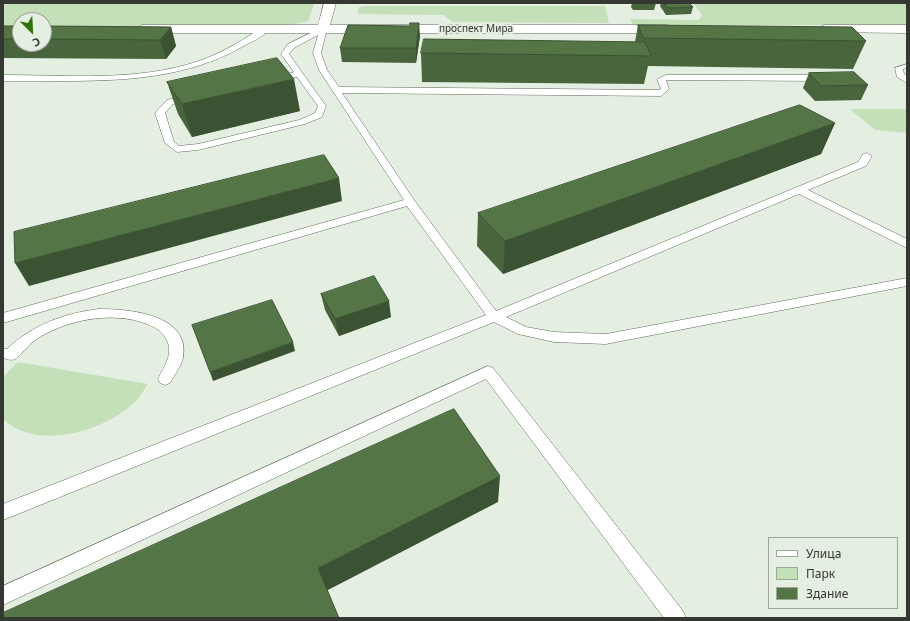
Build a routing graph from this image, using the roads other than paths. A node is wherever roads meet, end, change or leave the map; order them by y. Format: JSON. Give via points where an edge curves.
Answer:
{"nodes":[{"id":1,"x":330,"y":3,"type":"edge"},
{"id":2,"x":131,"y":29,"type":"edge"},
{"id":3,"x":266,"y":29,"type":"junction"},
{"id":4,"x":323,"y":29,"type":"junction"},
{"id":5,"x":683,"y":29,"type":"edge"},
{"id":6,"x":811,"y":29,"type":"edge"},
{"id":7,"x":907,"y":29,"type":"edge"},
{"id":8,"x":907,"y":66,"type":"edge"},
{"id":9,"x":298,"y":74,"type":"junction"},
{"id":10,"x":3,"y":78,"type":"edge"},
{"id":11,"x":833,"y":78,"type":"edge"},
{"id":12,"x":268,"y":80,"type":"edge"},
{"id":13,"x":907,"y":80,"type":"edge"},
{"id":14,"x":336,"y":90,"type":"junction"},
{"id":15,"x":200,"y":96,"type":"edge"},
{"id":16,"x":868,"y":156,"type":"dead end"},
{"id":17,"x":800,"y":190,"type":"junction"},
{"id":18,"x":410,"y":202,"type":"junction"},
{"id":19,"x":907,"y":244,"type":"edge"},
{"id":20,"x":907,"y":282,"type":"edge"},
{"id":21,"x":494,"y":317,"type":"junction"},
{"id":22,"x":3,"y":318,"type":"edge"},
{"id":23,"x":3,"y":353,"type":"edge"},
{"id":24,"x":165,"y":379,"type":"dead end"},
{"id":25,"x":3,"y":512,"type":"edge"},
{"id":26,"x":3,"y":596,"type":"edge"},
{"id":27,"x":676,"y":618,"type":"edge"}],
"edges":[{"from":1,"to":4,"type":"street"},
{"from":2,"to":3,"type":"street","name":"проспект Мира"},
{"from":3,"to":4,"type":"street","name":"проспект Мира"},
{"from":3,"to":10,"type":"lane","via":[[232,50],[201,63],[168,72],[137,76]]},
{"from":4,"to":5,"type":"street","name":"проспект Мира"},
{"from":4,"to":9,"type":"lane","via":[[291,46],[285,54]]},
{"from":4,"to":14,"type":"lane","via":[[317,53],[323,70]]},
{"from":6,"to":7,"type":"street"},
{"from":8,"to":13,"type":"lane","via":[[899,68],[900,75]]},
{"from":9,"to":12,"type":"lane"},
{"from":9,"to":15,"type":"lane","via":[[322,106],[319,115],[295,124],[198,147],[177,149],[170,143],[160,113],[170,102]]},
{"from":11,"to":14,"type":"lane","via":[[666,77],[661,79],[665,89],[661,93]]},
{"from":14,"to":18,"type":"lane"},
{"from":16,"to":17,"type":"lane","via":[[862,164]]},
{"from":17,"to":19,"type":"lane"},
{"from":17,"to":21,"type":"lane"},
{"from":18,"to":21,"type":"lane"},
{"from":18,"to":22,"type":"lane"},
{"from":20,"to":21,"type":"lane","via":[[606,339],[554,337],[523,331]]},
{"from":21,"to":25,"type":"lane"},
{"from":23,"to":24,"type":"lane","via":[[10,355],[30,337],[56,324],[86,315],[115,312],[139,316],[162,325],[174,340],[176,357]]},
{"from":26,"to":27,"type":"lane","via":[[488,372]]}]}
